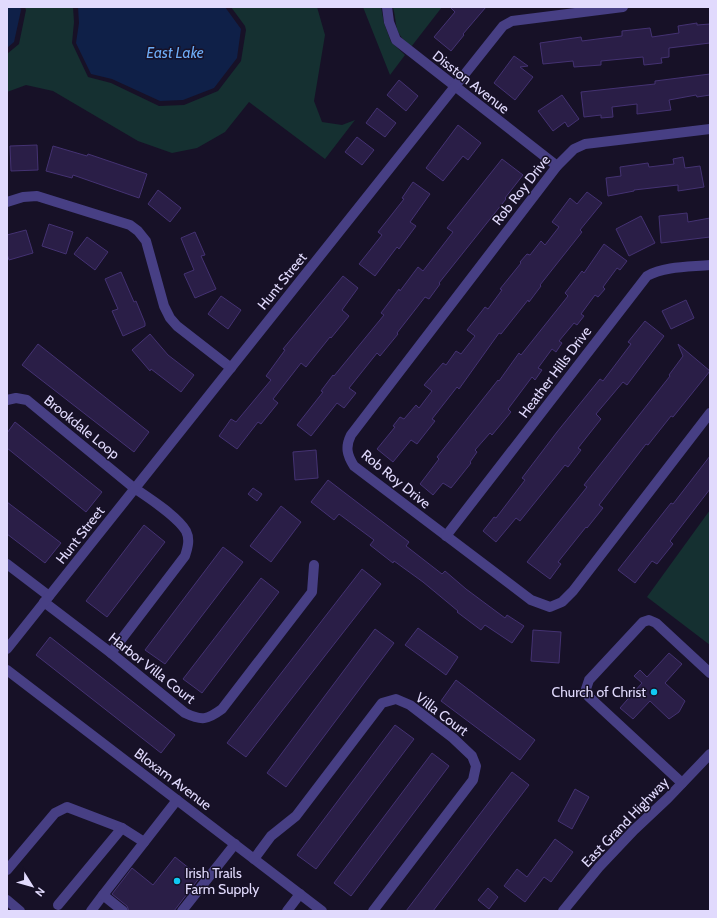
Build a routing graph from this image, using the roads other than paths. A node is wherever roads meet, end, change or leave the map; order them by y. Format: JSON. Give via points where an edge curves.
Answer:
{"nodes":[{"id":1,"x":387,"y":7,"type":"edge"},
{"id":2,"x":622,"y":7,"type":"edge"},
{"id":3,"x":455,"y":88,"type":"junction"},
{"id":4,"x":710,"y":129,"type":"edge"},
{"id":5,"x":557,"y":166,"type":"junction"},
{"id":6,"x":7,"y":202,"type":"edge"},
{"id":7,"x":710,"y":265,"type":"edge"},
{"id":8,"x":231,"y":368,"type":"junction"},
{"id":9,"x":7,"y":400,"type":"edge"},
{"id":10,"x":710,"y":413,"type":"edge"},
{"id":11,"x":134,"y":488,"type":"junction"},
{"id":12,"x":446,"y":536,"type":"junction"},
{"id":13,"x":7,"y":564,"type":"edge"},
{"id":14,"x":314,"y":565,"type":"dead end"},
{"id":15,"x":46,"y":599,"type":"junction"},
{"id":16,"x":7,"y":649,"type":"edge"},
{"id":17,"x":111,"y":653,"type":"junction"},
{"id":18,"x":7,"y":670,"type":"edge"},
{"id":19,"x":710,"y":673,"type":"edge"},
{"id":20,"x":710,"y":754,"type":"edge"},
{"id":21,"x":682,"y":783,"type":"junction"},
{"id":22,"x":177,"y":800,"type":"junction"},
{"id":23,"x":122,"y":828,"type":"junction"},
{"id":24,"x":144,"y":842,"type":"junction"},
{"id":25,"x":235,"y":844,"type":"junction"},
{"id":26,"x":254,"y":859,"type":"junction"},
{"id":27,"x":7,"y":870,"type":"edge"},
{"id":28,"x":300,"y":894,"type":"junction"},
{"id":29,"x":103,"y":895,"type":"junction"},
{"id":30,"x":7,"y":900,"type":"edge"},
{"id":31,"x":58,"y":905,"type":"dead end"},
{"id":32,"x":20,"y":911,"type":"edge"},
{"id":33,"x":91,"y":911,"type":"edge"},
{"id":34,"x":123,"y":911,"type":"edge"},
{"id":35,"x":182,"y":911,"type":"edge"},
{"id":36,"x":287,"y":911,"type":"edge"},
{"id":37,"x":322,"y":911,"type":"edge"},
{"id":38,"x":373,"y":911,"type":"edge"},
{"id":39,"x":563,"y":911,"type":"edge"}],
"edges":[{"from":1,"to":3,"type":"street","name":"Disston Avenue","via":[[389,22],[396,40]]},
{"from":2,"to":3,"type":"street","name":"Hunt Street","via":[[512,21],[503,26]]},
{"from":3,"to":5,"type":"street","name":"Disston Avenue"},
{"from":3,"to":8,"type":"street","name":"Hunt Street"},
{"from":4,"to":5,"type":"street","name":"Rob Roy Drive","via":[[581,145]]},
{"from":5,"to":12,"type":"street","name":"Rob Roy Drive","via":[[347,442],[349,459],[354,466]]},
{"from":6,"to":8,"type":"street","via":[[37,196],[130,225],[146,240],[164,306],[170,318]]},
{"from":7,"to":12,"type":"street","name":"Heather Hills Drive","via":[[664,270],[647,276]]},
{"from":8,"to":11,"type":"street","name":"Hunt Street"},
{"from":9,"to":11,"type":"street","name":"Brookdale Loop","via":[[27,400]]},
{"from":10,"to":12,"type":"street","name":"Rob Roy Drive","via":[[562,602],[550,607],[531,600]]},
{"from":11,"to":15,"type":"street","name":"Hunt Street"},
{"from":11,"to":17,"type":"street","name":"Brookdale Loop","via":[[180,523],[186,532],[189,547],[171,576]]},
{"from":13,"to":15,"type":"street"},
{"from":14,"to":17,"type":"street","name":"Harbor Villa Court","via":[[312,592],[222,709],[210,718],[197,718],[185,713]]},
{"from":15,"to":16,"type":"street","name":"Hunt Street"},
{"from":15,"to":17,"type":"street","name":"Harbor Villa Court"},
{"from":18,"to":22,"type":"street","name":"Bloxam Avenue"},
{"from":19,"to":21,"type":"street","via":[[656,623],[649,620],[643,622],[612,654],[589,680],[586,689],[588,696]]},
{"from":20,"to":21,"type":"street","name":"East Grand Highway"},
{"from":21,"to":39,"type":"street","name":"East Grand Highway","via":[[599,867]]},
{"from":22,"to":24,"type":"street"},
{"from":22,"to":25,"type":"street","name":"Bloxam Avenue"},
{"from":23,"to":24,"type":"street"},
{"from":23,"to":27,"type":"street","via":[[67,807],[55,813]]},
{"from":23,"to":31,"type":"street"},
{"from":24,"to":29,"type":"street"},
{"from":25,"to":26,"type":"street","name":"Bloxam Avenue"},
{"from":25,"to":35,"type":"street"},
{"from":26,"to":28,"type":"street","name":"Bloxam Avenue"},
{"from":26,"to":38,"type":"street","name":"Villa Court","via":[[271,836],[296,816],[382,703],[396,699],[410,705],[453,738],[472,756],[476,766],[473,780]]},
{"from":28,"to":36,"type":"street"},
{"from":28,"to":37,"type":"street","name":"Bloxam Avenue"},
{"from":29,"to":33,"type":"street"},
{"from":29,"to":34,"type":"street"},
{"from":30,"to":32,"type":"street"}]}
